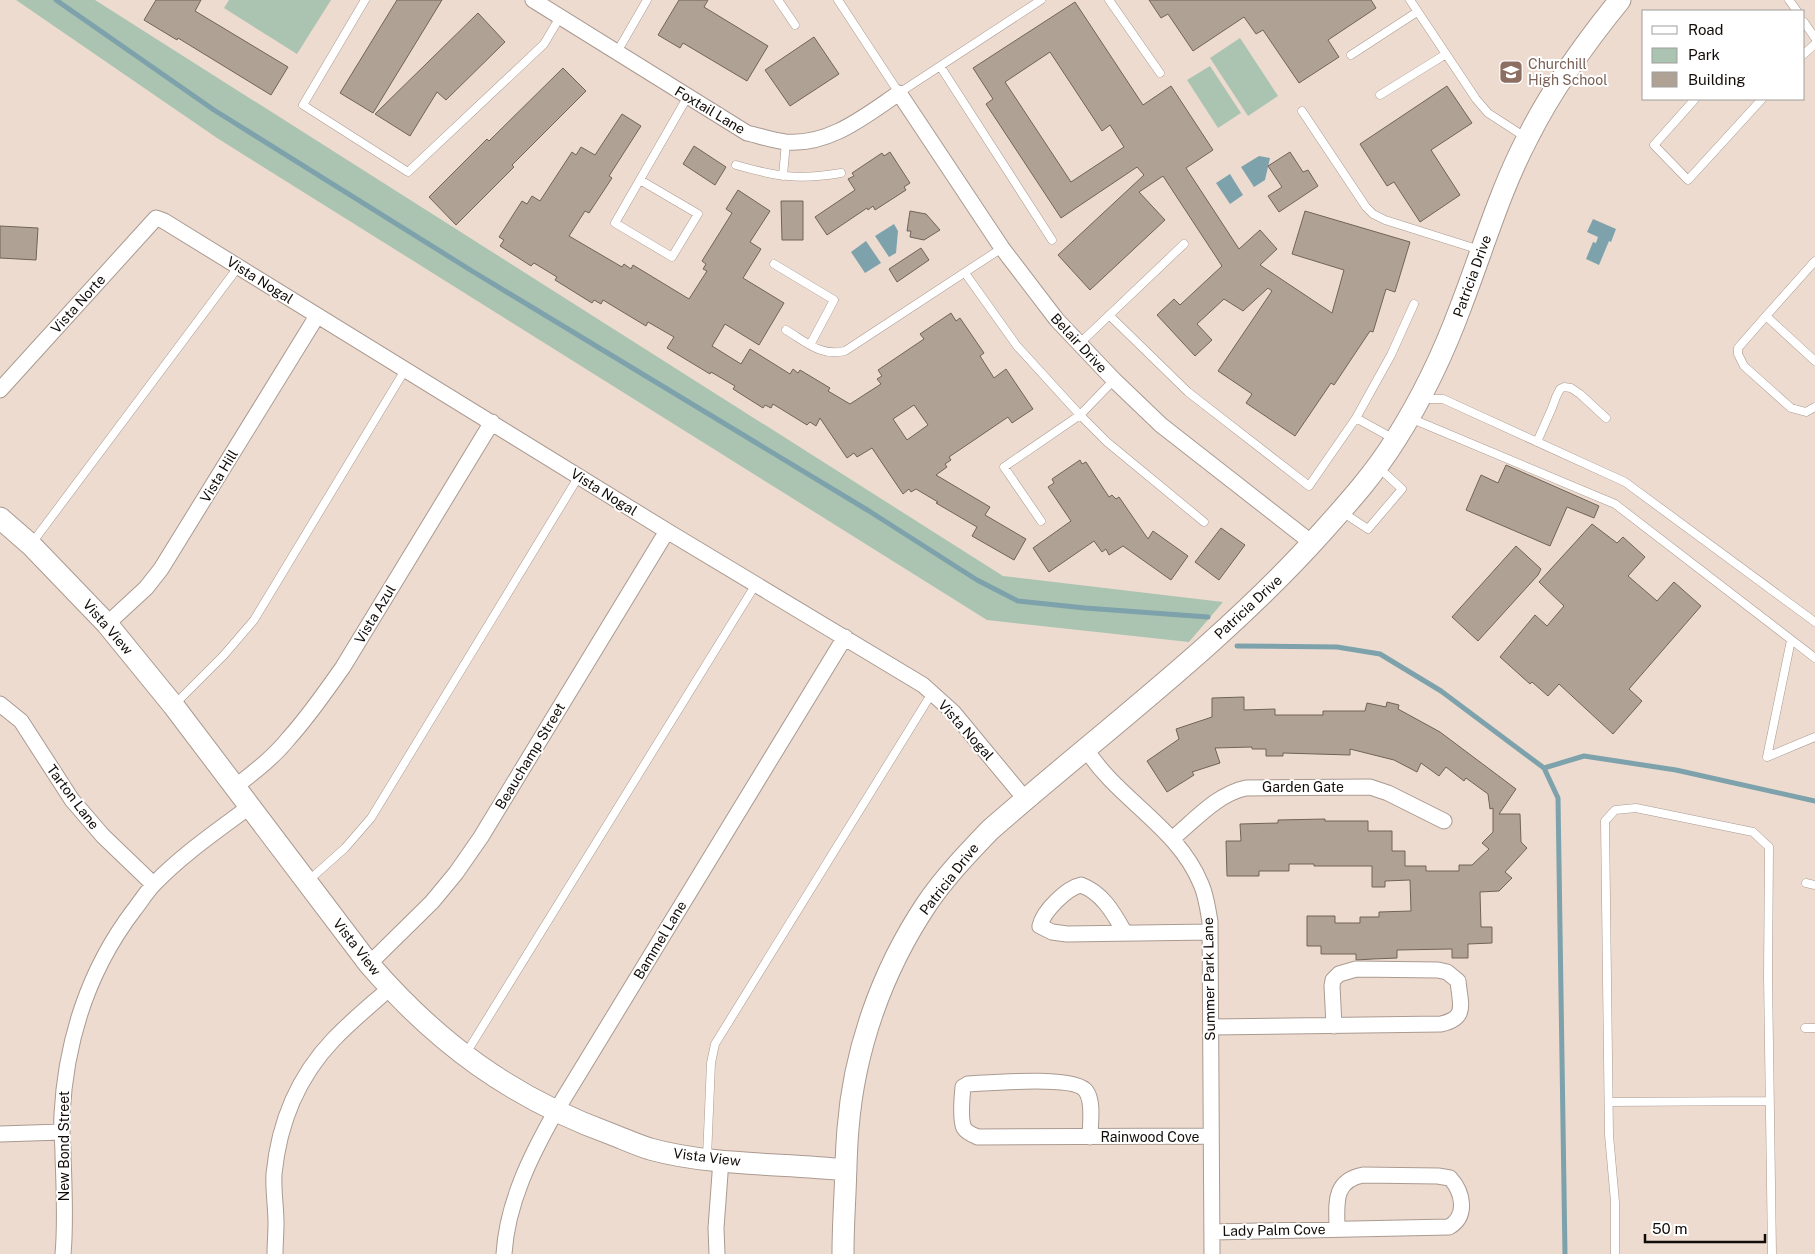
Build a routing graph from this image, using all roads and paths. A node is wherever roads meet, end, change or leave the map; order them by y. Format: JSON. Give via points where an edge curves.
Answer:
{"nodes":[{"id":1,"x":364,"y":0,"type":"edge"},
{"id":2,"x":533,"y":0,"type":"edge"},
{"id":3,"x":647,"y":0,"type":"edge"},
{"id":4,"x":778,"y":0,"type":"edge"},
{"id":5,"x":838,"y":0,"type":"edge"},
{"id":6,"x":1042,"y":0,"type":"edge"},
{"id":7,"x":1109,"y":0,"type":"edge"},
{"id":8,"x":1410,"y":0,"type":"edge"},
{"id":9,"x":1620,"y":0,"type":"edge"},
{"id":10,"x":1417,"y":12,"type":"junction"},
{"id":11,"x":560,"y":17,"type":"junction"},
{"id":12,"x":1805,"y":23,"type":"edge"},
{"id":13,"x":794,"y":25,"type":"dead end"},
{"id":14,"x":1815,"y":38,"type":"edge"},
{"id":15,"x":1815,"y":44,"type":"edge"},
{"id":16,"x":616,"y":52,"type":"junction"},
{"id":17,"x":1805,"y":53,"type":"edge"},
{"id":18,"x":1446,"y":54,"type":"junction"},
{"id":19,"x":1351,"y":55,"type":"dead end"},
{"id":20,"x":940,"y":66,"type":"junction"},
{"id":21,"x":1160,"y":73,"type":"dead end"},
{"id":22,"x":899,"y":93,"type":"junction"},
{"id":23,"x":1380,"y":95,"type":"dead end"},
{"id":24,"x":688,"y":96,"type":"junction"},
{"id":25,"x":1694,"y":100,"type":"edge"},
{"id":26,"x":1761,"y":100,"type":"edge"},
{"id":27,"x":1302,"y":111,"type":"dead end"},
{"id":28,"x":1527,"y":138,"type":"junction"},
{"id":29,"x":786,"y":142,"type":"junction"},
{"id":30,"x":736,"y":165,"type":"dead end"},
{"id":31,"x":841,"y":174,"type":"dead end"},
{"id":32,"x":783,"y":176,"type":"junction"},
{"id":33,"x":640,"y":180,"type":"junction"},
{"id":34,"x":156,"y":218,"type":"joint"},
{"id":35,"x":1052,"y":240,"type":"dead end"},
{"id":36,"x":1184,"y":244,"type":"dead end"},
{"id":37,"x":1002,"y":248,"type":"junction"},
{"id":38,"x":1482,"y":250,"type":"junction"},
{"id":39,"x":1815,"y":261,"type":"edge"},
{"id":40,"x":774,"y":264,"type":"dead end"},
{"id":41,"x":238,"y":266,"type":"junction"},
{"id":42,"x":965,"y":273,"type":"junction"},
{"id":43,"x":1414,"y":304,"type":"dead end"},
{"id":44,"x":1109,"y":315,"type":"junction"},
{"id":45,"x":317,"y":316,"type":"junction"},
{"id":46,"x":1766,"y":316,"type":"junction"},
{"id":47,"x":786,"y":330,"type":"dead end"},
{"id":48,"x":1079,"y":344,"type":"junction"},
{"id":49,"x":810,"y":345,"type":"junction"},
{"id":50,"x":1815,"y":361,"type":"edge"},
{"id":51,"x":405,"y":370,"type":"junction"},
{"id":52,"x":1114,"y":380,"type":"junction"},
{"id":53,"x":0,"y":390,"type":"edge"},
{"id":54,"x":1419,"y":398,"type":"junction"},
{"id":55,"x":1815,"y":407,"type":"edge"},
{"id":56,"x":1080,"y":415,"type":"junction"},
{"id":57,"x":1408,"y":417,"type":"junction"},
{"id":58,"x":1356,"y":418,"type":"junction"},
{"id":59,"x":1606,"y":418,"type":"dead end"},
{"id":60,"x":492,"y":422,"type":"junction"},
{"id":61,"x":1395,"y":440,"type":"junction"},
{"id":62,"x":1537,"y":442,"type":"junction"},
{"id":63,"x":1377,"y":466,"type":"junction"},
{"id":64,"x":579,"y":476,"type":"junction"},
{"id":65,"x":1340,"y":511,"type":"junction"},
{"id":66,"x":0,"y":518,"type":"edge"},
{"id":67,"x":1041,"y":521,"type":"dead end"},
{"id":68,"x":1204,"y":522,"type":"dead end"},
{"id":69,"x":667,"y":531,"type":"junction"},
{"id":70,"x":1312,"y":543,"type":"junction"},
{"id":71,"x":31,"y":545,"type":"junction"},
{"id":72,"x":756,"y":584,"type":"junction"},
{"id":73,"x":1815,"y":622,"type":"edge"},
{"id":74,"x":108,"y":624,"type":"junction"},
{"id":75,"x":845,"y":637,"type":"junction"},
{"id":76,"x":1791,"y":640,"type":"junction"},
{"id":77,"x":1815,"y":658,"type":"edge"},
{"id":78,"x":932,"y":693,"type":"junction"},
{"id":79,"x":0,"y":704,"type":"edge"},
{"id":80,"x":173,"y":705,"type":"junction"},
{"id":81,"x":1815,"y":737,"type":"edge"},
{"id":82,"x":1086,"y":749,"type":"junction"},
{"id":83,"x":235,"y":788,"type":"junction"},
{"id":84,"x":1025,"y":799,"type":"junction"},
{"id":85,"x":249,"y":807,"type":"junction"},
{"id":86,"x":1444,"y":821,"type":"dead end"},
{"id":87,"x":1172,"y":839,"type":"junction"},
{"id":88,"x":308,"y":881,"type":"junction"},
{"id":89,"x":1806,"y":883,"type":"dead end"},
{"id":90,"x":153,"y":884,"type":"junction"},
{"id":91,"x":1815,"y":885,"type":"edge"},
{"id":92,"x":1210,"y":932,"type":"junction"},
{"id":93,"x":1125,"y":933,"type":"junction"},
{"id":94,"x":369,"y":964,"type":"junction"},
{"id":95,"x":390,"y":988,"type":"junction"},
{"id":96,"x":1334,"y":1026,"type":"junction"},
{"id":97,"x":1210,"y":1027,"type":"junction"},
{"id":98,"x":1805,"y":1028,"type":"dead end"},
{"id":99,"x":1815,"y":1028,"type":"edge"},
{"id":100,"x":464,"y":1056,"type":"junction"},
{"id":101,"x":1770,"y":1101,"type":"junction"},
{"id":102,"x":1609,"y":1102,"type":"junction"},
{"id":103,"x":556,"y":1111,"type":"junction"},
{"id":104,"x":62,"y":1132,"type":"junction"},
{"id":105,"x":0,"y":1134,"type":"edge"},
{"id":106,"x":1211,"y":1136,"type":"junction"},
{"id":107,"x":1090,"y":1137,"type":"junction"},
{"id":108,"x":714,"y":1160,"type":"junction"},
{"id":109,"x":846,"y":1170,"type":"junction"},
{"id":110,"x":1336,"y":1229,"type":"junction"},
{"id":111,"x":1212,"y":1232,"type":"junction"},
{"id":112,"x":64,"y":1254,"type":"edge"},
{"id":113,"x":275,"y":1254,"type":"edge"},
{"id":114,"x":504,"y":1254,"type":"edge"},
{"id":115,"x":716,"y":1254,"type":"edge"},
{"id":116,"x":843,"y":1254,"type":"edge"},
{"id":117,"x":1212,"y":1254,"type":"edge"},
{"id":118,"x":1614,"y":1254,"type":"edge"},
{"id":119,"x":1772,"y":1254,"type":"edge"}],
"edges":[{"from":1,"to":11,"type":"lane","via":[[303,105],[408,172],[544,44]]},
{"from":2,"to":11,"type":"street","name":"Foxtail Lane"},
{"from":3,"to":16,"type":"lane"},
{"from":4,"to":13,"type":"lane"},
{"from":5,"to":22,"type":"lane"},
{"from":6,"to":20,"type":"lane"},
{"from":7,"to":21,"type":"lane"},
{"from":8,"to":10,"type":"lane"},
{"from":9,"to":28,"type":"street","name":"Patricia Drive","via":[[1556,86]]},
{"from":10,"to":18,"type":"lane"},
{"from":10,"to":19,"type":"lane"},
{"from":11,"to":16,"type":"street","name":"Foxtail Lane"},
{"from":12,"to":14,"type":"lane"},
{"from":15,"to":17,"type":"lane"},
{"from":16,"to":24,"type":"street","name":"Foxtail Lane"},
{"from":18,"to":23,"type":"lane"},
{"from":18,"to":28,"type":"lane","via":[[1488,113]]},
{"from":20,"to":22,"type":"lane"},
{"from":20,"to":35,"type":"lane"},
{"from":22,"to":29,"type":"street","name":"Foxtail Lane","via":[[833,134]]},
{"from":22,"to":37,"type":"street","name":"Belair Drive"},
{"from":24,"to":29,"type":"street","name":"Foxtail Lane","via":[[747,133]]},
{"from":24,"to":33,"type":"lane"},
{"from":25,"to":26,"type":"lane","via":[[1654,145],[1688,180]]},
{"from":27,"to":38,"type":"lane","via":[[1373,214]]},
{"from":28,"to":38,"type":"street","name":"Patricia Drive"},
{"from":29,"to":32,"type":"lane"},
{"from":30,"to":32,"type":"lane"},
{"from":31,"to":32,"type":"lane","via":[[812,178]]},
{"from":33,"to":33,"type":"lane","via":[[698,214],[672,257],[615,223]]},
{"from":34,"to":41,"type":"street","name":"Vista Nogal"},
{"from":34,"to":53,"type":"street","name":"Vista Norte"},
{"from":36,"to":44,"type":"lane"},
{"from":37,"to":42,"type":"lane"},
{"from":37,"to":48,"type":"street","name":"Belair Drive"},
{"from":38,"to":54,"type":"street","name":"Patricia Drive"},
{"from":39,"to":46,"type":"lane"},
{"from":40,"to":49,"type":"lane","via":[[834,300]]},
{"from":41,"to":45,"type":"street","name":"Vista Nogal"},
{"from":41,"to":71,"type":"lane"},
{"from":42,"to":49,"type":"lane","via":[[846,351],[835,354],[821,352]]},
{"from":42,"to":56,"type":"lane","via":[[1017,346]]},
{"from":43,"to":58,"type":"lane","via":[[1391,355]]},
{"from":44,"to":48,"type":"lane"},
{"from":44,"to":58,"type":"lane","via":[[1188,392],[1309,486]]},
{"from":45,"to":51,"type":"street","name":"Vista Nogal"},
{"from":45,"to":74,"type":"street","name":"Vista Hill","via":[[161,569]]},
{"from":46,"to":50,"type":"lane"},
{"from":46,"to":55,"type":"lane","via":[[1738,348],[1744,366],[1791,408],[1806,412]]},
{"from":47,"to":49,"type":"lane"},
{"from":48,"to":52,"type":"street","name":"Belair Drive"},
{"from":51,"to":60,"type":"street","name":"Vista Nogal"},
{"from":51,"to":80,"type":"lane","via":[[254,620]]},
{"from":52,"to":56,"type":"lane"},
{"from":52,"to":70,"type":"street","name":"Belair Drive","via":[[1161,425]]},
{"from":54,"to":57,"type":"street","name":"Patricia Drive"},
{"from":54,"to":62,"type":"lane","via":[[1443,399]]},
{"from":56,"to":67,"type":"lane","via":[[1004,467]]},
{"from":56,"to":68,"type":"lane","via":[[1107,442]]},
{"from":57,"to":61,"type":"street","name":"Patricia Drive"},
{"from":57,"to":76,"type":"lane","via":[[1615,504]]},
{"from":58,"to":61,"type":"lane"},
{"from":59,"to":62,"type":"lane","via":[[1580,394],[1564,387],[1556,397]]},
{"from":60,"to":64,"type":"street","name":"Vista Nogal"},
{"from":60,"to":83,"type":"street","name":"Vista Azul","via":[[317,704],[288,740]]},
{"from":61,"to":63,"type":"street","name":"Patricia Drive"},
{"from":62,"to":73,"type":"lane","via":[[1625,482]]},
{"from":63,"to":65,"type":"street","name":"Patricia Drive"},
{"from":63,"to":65,"type":"lane","via":[[1402,489],[1368,529]]},
{"from":64,"to":69,"type":"street","name":"Vista Nogal"},
{"from":64,"to":88,"type":"lane","via":[[372,818],[346,848]]},
{"from":65,"to":70,"type":"street","name":"Patricia Drive"},
{"from":66,"to":71,"type":"street","name":"Vista View"},
{"from":69,"to":72,"type":"street","name":"Vista Nogal"},
{"from":69,"to":94,"type":"street","name":"Beauchamp Street","via":[[481,837],[432,902]]},
{"from":70,"to":82,"type":"street","name":"Patricia Drive","via":[[1218,636]]},
{"from":71,"to":74,"type":"street","name":"Vista View"},
{"from":72,"to":75,"type":"street","name":"Vista Nogal"},
{"from":72,"to":100,"type":"lane"},
{"from":74,"to":80,"type":"street","name":"Vista View"},
{"from":75,"to":78,"type":"street","name":"Vista Nogal"},
{"from":75,"to":103,"type":"street","name":"Bammel Lane"},
{"from":76,"to":77,"type":"lane"},
{"from":76,"to":81,"type":"lane","via":[[1767,757]]},
{"from":78,"to":84,"type":"street","name":"Vista Nogal","via":[[953,712]]},
{"from":78,"to":108,"type":"lane","via":[[715,1044],[711,1063]]},
{"from":79,"to":90,"type":"street","name":"Tarton Lane","via":[[21,721],[72,800],[103,836]]},
{"from":80,"to":83,"type":"street","name":"Vista View"},
{"from":82,"to":84,"type":"street","name":"Patricia Drive"},
{"from":82,"to":87,"type":"street","name":"Summer Park Lane","via":[[1096,765]]},
{"from":83,"to":85,"type":"street","name":"Vista View"},
{"from":84,"to":109,"type":"street","name":"Patricia Drive","via":[[956,866],[926,905],[880,991],[853,1085]]},
{"from":85,"to":88,"type":"street","name":"Vista View"},
{"from":85,"to":90,"type":"street","name":"New Bond Street","via":[[188,852]]},
{"from":86,"to":87,"type":"street","name":"Garden Gate","via":[[1370,787],[1246,788],[1222,796]]},
{"from":87,"to":92,"type":"street","name":"Summer Park Lane","via":[[1202,884]]},
{"from":88,"to":94,"type":"street","name":"Vista View"},
{"from":89,"to":91,"type":"lane"},
{"from":90,"to":104,"type":"street","name":"New Bond Street","via":[[119,930],[83,1002],[65,1077]]},
{"from":92,"to":93,"type":"street"},
{"from":92,"to":97,"type":"street","name":"Summer Park Lane"},
{"from":93,"to":93,"type":"street","via":[[1067,934],[1040,926],[1054,902],[1074,886],[1081,885],[1098,894],[1110,907]]},
{"from":94,"to":95,"type":"street","name":"Vista View"},
{"from":95,"to":100,"type":"street","name":"Vista View"},
{"from":95,"to":113,"type":"street","via":[[334,1039],[315,1061],[291,1103],[283,1125],[274,1175]]},
{"from":96,"to":96,"type":"street","via":[[1332,986],[1339,974],[1356,969],[1438,970],[1447,972],[1458,981],[1460,1011],[1450,1022]]},
{"from":96,"to":97,"type":"street"},
{"from":97,"to":106,"type":"street","name":"Summer Park Lane"},
{"from":98,"to":99,"type":"lane"},
{"from":100,"to":103,"type":"street","name":"Vista View","via":[[533,1101]]},
{"from":101,"to":102,"type":"lane"},
{"from":101,"to":102,"type":"lane","via":[[1769,847],[1753,832],[1636,808],[1615,810],[1605,821]]},
{"from":101,"to":119,"type":"lane"},
{"from":102,"to":118,"type":"lane"},
{"from":103,"to":108,"type":"street","name":"Vista View","via":[[650,1149]]},
{"from":103,"to":114,"type":"street","name":"Bammel Lane","via":[[516,1192]]},
{"from":104,"to":105,"type":"street"},
{"from":104,"to":112,"type":"street","name":"New Bond Street"},
{"from":106,"to":107,"type":"street","name":"Rainwood Cove"},
{"from":106,"to":111,"type":"street","name":"Summer Park Lane"},
{"from":107,"to":107,"type":"street","name":"Rainwood Cove","via":[[1087,1092],[1075,1084],[1017,1082],[968,1084],[963,1087],[962,1121],[970,1134]]},
{"from":108,"to":109,"type":"street","name":"Vista View"},
{"from":108,"to":115,"type":"street"},
{"from":109,"to":116,"type":"street","name":"Patricia Drive"},
{"from":110,"to":110,"type":"street","name":"Lady Palm Cove","via":[[1449,1228],[1459,1217],[1460,1192],[1450,1178],[1438,1176],[1354,1177],[1346,1181],[1337,1197]]},
{"from":110,"to":111,"type":"street","name":"Lady Palm Cove"},
{"from":111,"to":117,"type":"street","name":"Summer Park Lane"}]}
